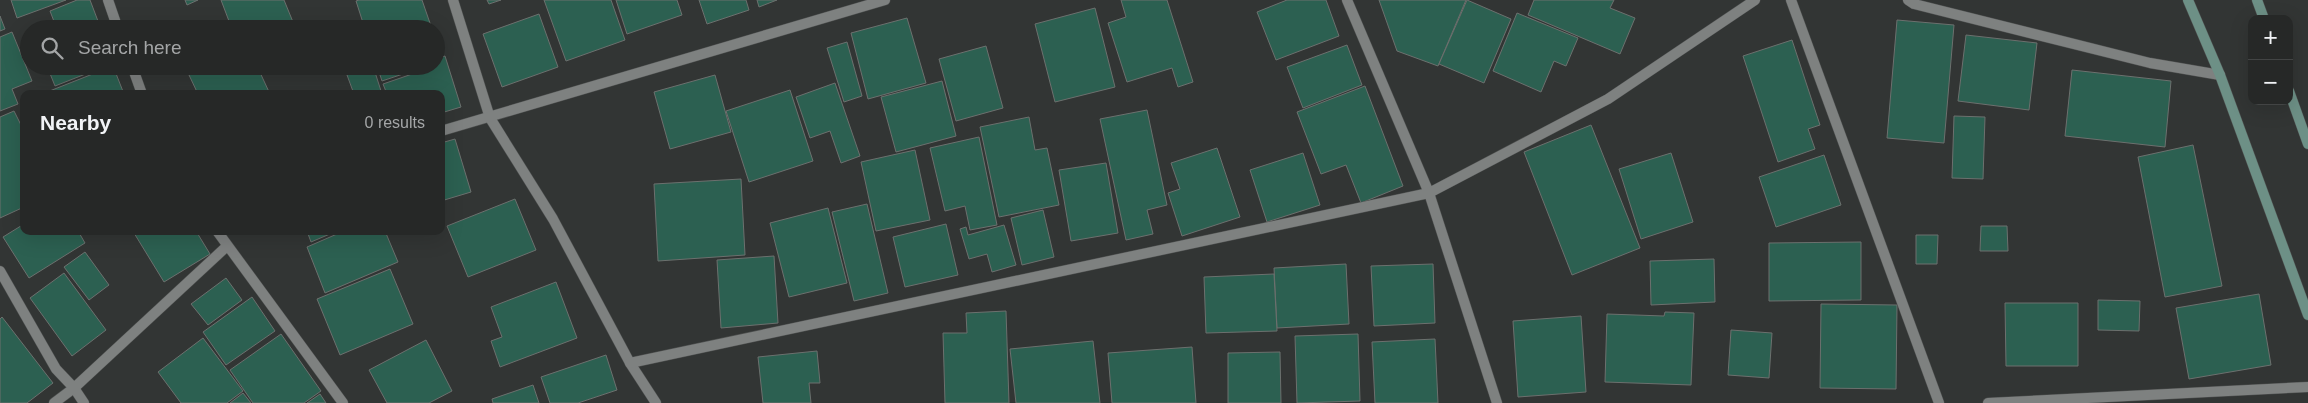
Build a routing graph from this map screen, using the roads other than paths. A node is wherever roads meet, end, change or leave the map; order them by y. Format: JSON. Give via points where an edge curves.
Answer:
{"nodes":[{"id":1,"x":108,"y":0,"type":"edge"},
{"id":2,"x":453,"y":0,"type":"edge"},
{"id":3,"x":885,"y":0,"type":"edge"},
{"id":4,"x":1347,"y":0,"type":"edge"},
{"id":5,"x":1755,"y":0,"type":"edge"},
{"id":6,"x":1791,"y":0,"type":"edge"},
{"id":7,"x":1908,"y":0,"type":"edge"},
{"id":8,"x":2188,"y":0,"type":"edge"},
{"id":9,"x":2257,"y":0,"type":"edge"},
{"id":10,"x":2263,"y":15,"type":"edge"},
{"id":11,"x":115,"y":20,"type":"edge"},
{"id":12,"x":135,"y":75,"type":"edge"},
{"id":13,"x":2220,"y":75,"type":"junction"},
{"id":14,"x":141,"y":90,"type":"edge"},
{"id":15,"x":2293,"y":102,"type":"edge"},
{"id":16,"x":490,"y":118,"type":"junction"},
{"id":17,"x":445,"y":130,"type":"edge"},
{"id":18,"x":2308,"y":144,"type":"edge"},
{"id":19,"x":1429,"y":193,"type":"junction"},
{"id":20,"x":218,"y":235,"type":"edge"},
{"id":21,"x":226,"y":247,"type":"junction"},
{"id":22,"x":0,"y":271,"type":"edge"},
{"id":23,"x":2308,"y":315,"type":"edge"},
{"id":24,"x":630,"y":363,"type":"junction"},
{"id":25,"x":2308,"y":387,"type":"edge"},
{"id":26,"x":74,"y":388,"type":"junction"},
{"id":27,"x":54,"y":403,"type":"edge"},
{"id":28,"x":84,"y":403,"type":"edge"},
{"id":29,"x":343,"y":403,"type":"edge"},
{"id":30,"x":656,"y":403,"type":"edge"},
{"id":31,"x":1497,"y":403,"type":"edge"},
{"id":32,"x":1939,"y":403,"type":"edge"},
{"id":33,"x":1988,"y":403,"type":"edge"}],
"edges":[{"from":1,"to":11,"type":"street"},
{"from":2,"to":16,"type":"street"},
{"from":3,"to":16,"type":"street"},
{"from":4,"to":19,"type":"street"},
{"from":5,"to":19,"type":"street","via":[[1608,98]]},
{"from":6,"to":32,"type":"street"},
{"from":7,"to":13,"type":"street","via":[[2150,63]]},
{"from":8,"to":13,"type":"main road"},
{"from":9,"to":10,"type":"main road"},
{"from":12,"to":14,"type":"street"},
{"from":13,"to":23,"type":"main road"},
{"from":15,"to":18,"type":"main road"},
{"from":16,"to":17,"type":"street"},
{"from":16,"to":24,"type":"street","via":[[553,219]]},
{"from":19,"to":24,"type":"street"},
{"from":19,"to":31,"type":"street"},
{"from":20,"to":21,"type":"street"},
{"from":21,"to":26,"type":"street"},
{"from":21,"to":29,"type":"street"},
{"from":22,"to":26,"type":"street","via":[[56,369]]},
{"from":24,"to":30,"type":"street"},
{"from":25,"to":33,"type":"street"},
{"from":26,"to":27,"type":"street"},
{"from":26,"to":28,"type":"street"}]}
